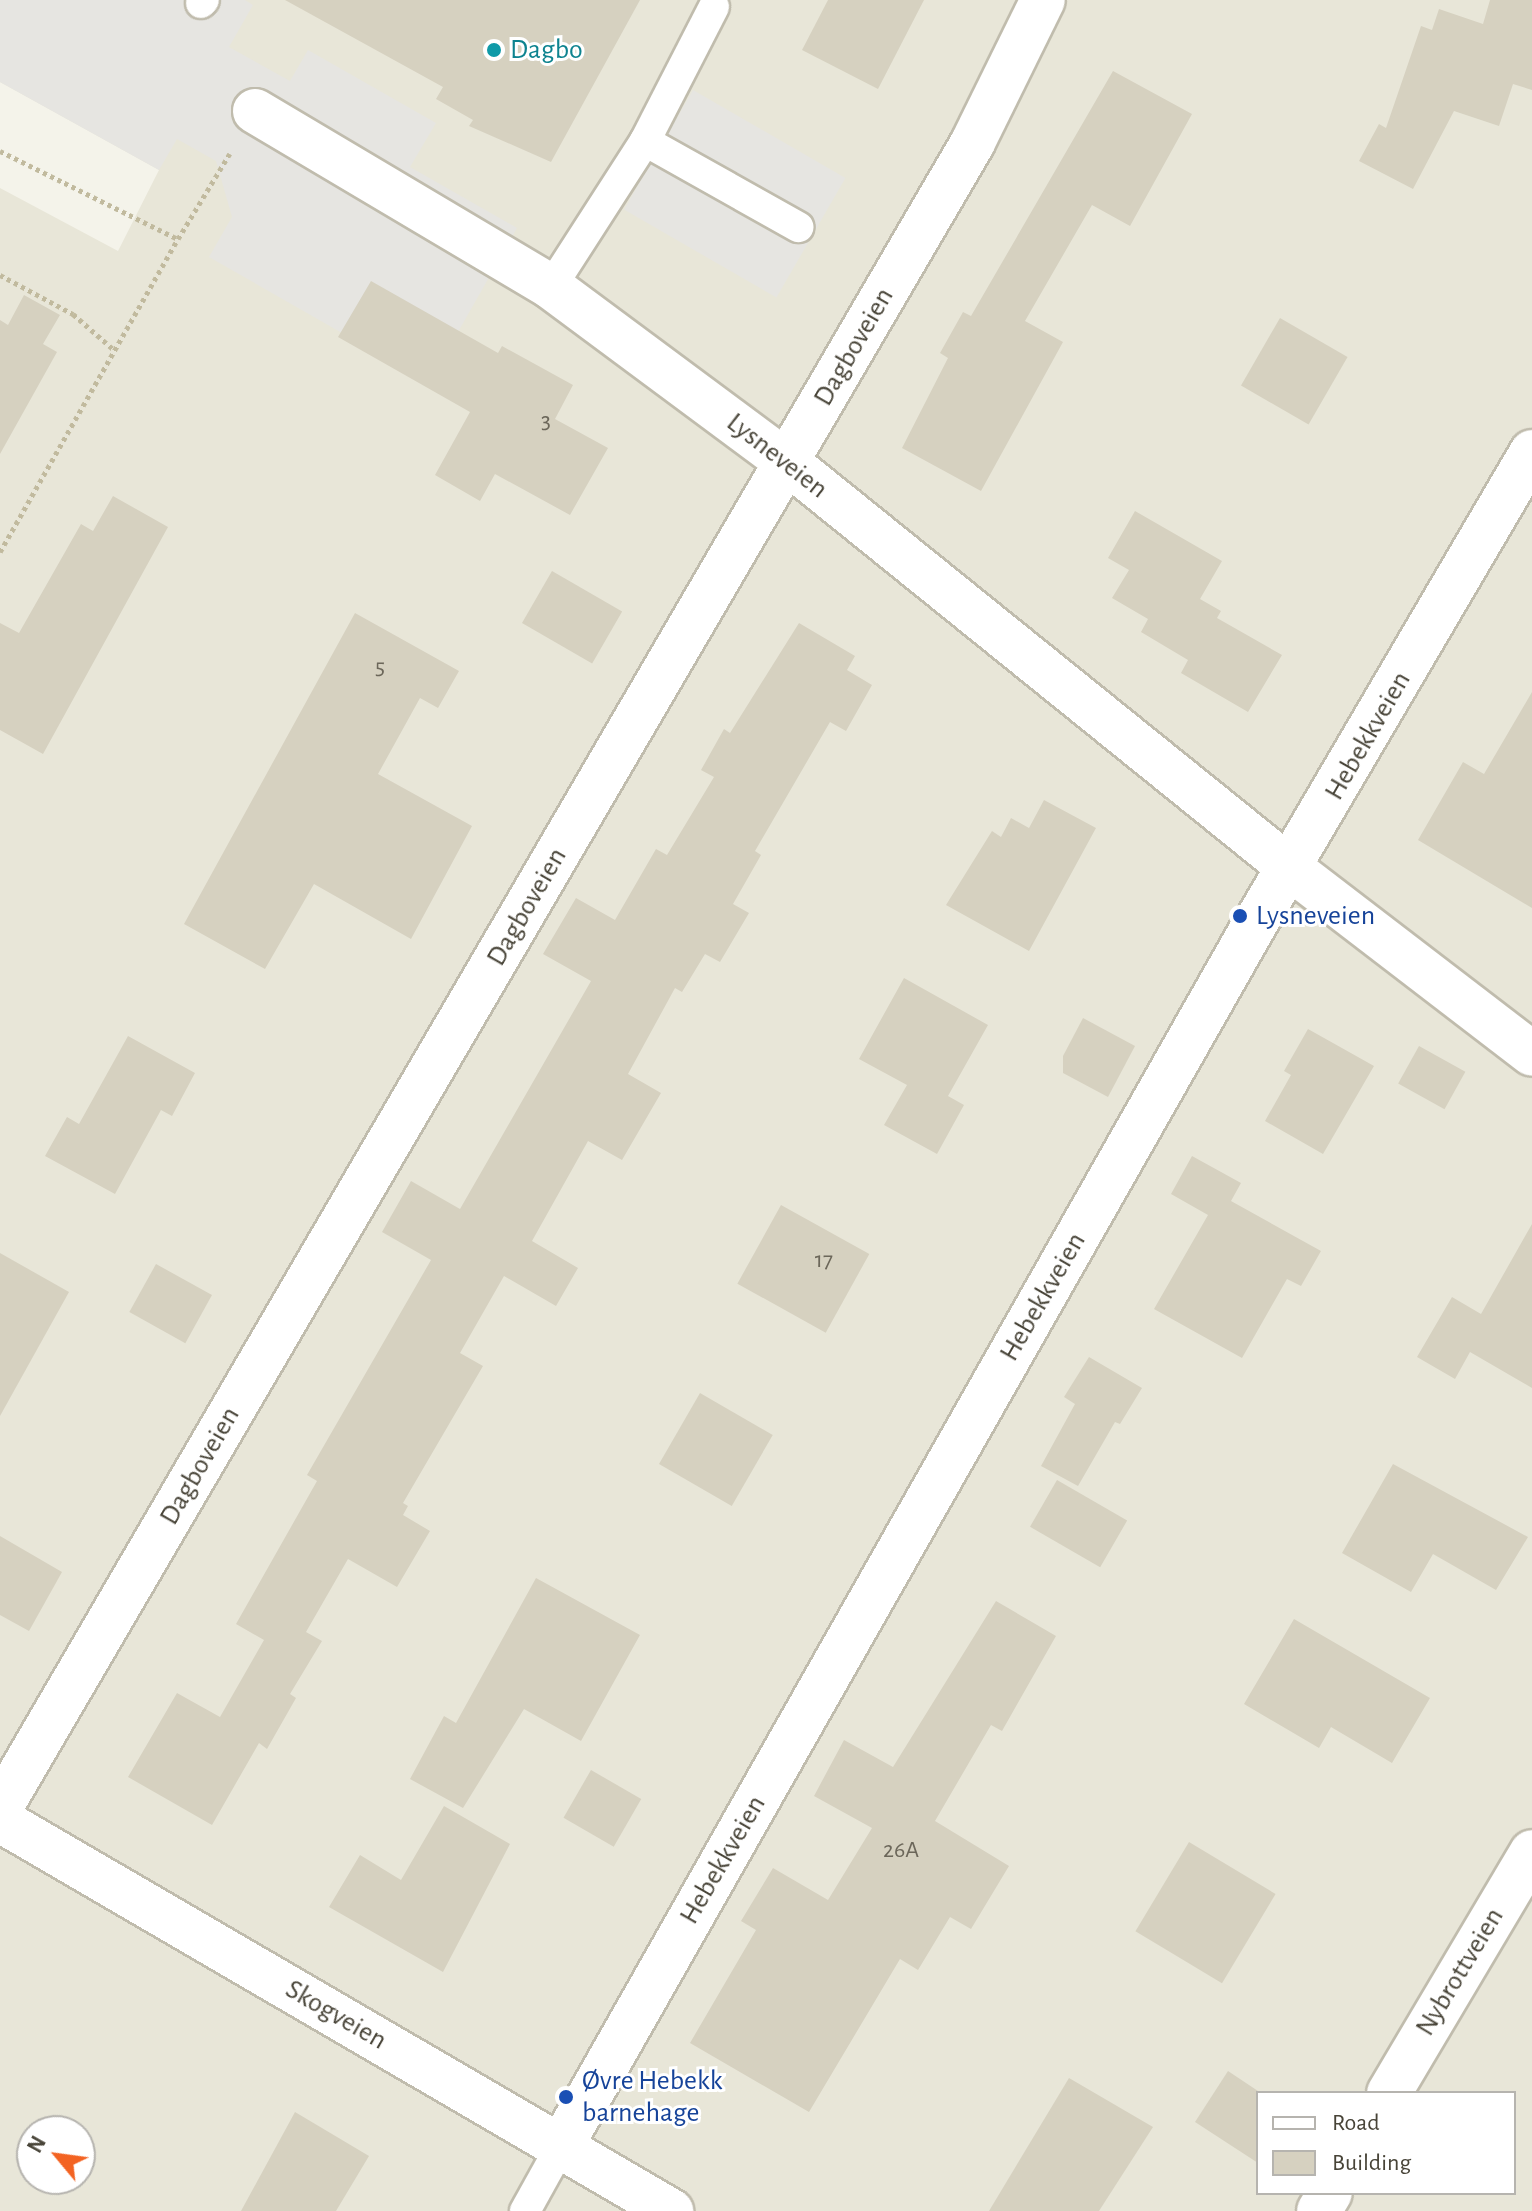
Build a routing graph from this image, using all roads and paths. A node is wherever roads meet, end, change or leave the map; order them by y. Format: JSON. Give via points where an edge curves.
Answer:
{"nodes":[{"id":1,"x":1043,"y":0,"type":"edge"},
{"id":2,"x":714,"y":7,"type":"dead end"},
{"id":3,"x":255,"y":111,"type":"joint"},
{"id":4,"x":645,"y":141,"type":"junction"},
{"id":5,"x":0,"y":151,"type":"edge"},
{"id":6,"x":798,"y":227,"type":"dead end"},
{"id":7,"x":178,"y":239,"type":"junction"},
{"id":8,"x":0,"y":275,"type":"edge"},
{"id":9,"x":551,"y":287,"type":"junction"},
{"id":10,"x":113,"y":349,"type":"junction"},
{"id":11,"x":1532,"y":452,"type":"edge"},
{"id":12,"x":787,"y":462,"type":"junction"},
{"id":13,"x":0,"y":552,"type":"edge"},
{"id":14,"x":1290,"y":868,"type":"junction"},
{"id":15,"x":1532,"y":1054,"type":"edge"},
{"id":16,"x":0,"y":1808,"type":"edge"},
{"id":17,"x":0,"y":1820,"type":"edge"},
{"id":18,"x":1532,"y":1852,"type":"edge"},
{"id":19,"x":1390,"y":2091,"type":"edge"},
{"id":20,"x":561,"y":2146,"type":"junction"},
{"id":21,"x":525,"y":2211,"type":"edge"},
{"id":22,"x":671,"y":2211,"type":"edge"}],
"edges":[{"from":1,"to":12,"type":"street","name":"Dagboveien","via":[[973,142]]},
{"from":2,"to":4,"type":"lane"},
{"from":3,"to":7,"type":"path"},
{"from":3,"to":9,"type":"street","name":"Lysneveien"},
{"from":4,"to":6,"type":"lane"},
{"from":4,"to":9,"type":"lane"},
{"from":5,"to":7,"type":"path"},
{"from":7,"to":10,"type":"path"},
{"from":8,"to":10,"type":"path","via":[[73,314]]},
{"from":9,"to":12,"type":"street","name":"Lysneveien"},
{"from":10,"to":13,"type":"path"},
{"from":11,"to":14,"type":"street","name":"Hebekkveien"},
{"from":12,"to":14,"type":"street","name":"Lysneveien"},
{"from":12,"to":16,"type":"street","name":"Dagboveien"},
{"from":14,"to":15,"type":"street","name":"Lysneveien"},
{"from":14,"to":20,"type":"street","name":"Hebekkveien"},
{"from":17,"to":20,"type":"street","name":"Skogveien"},
{"from":18,"to":19,"type":"street","name":"Nybrottveien"},
{"from":20,"to":21,"type":"lane"},
{"from":20,"to":22,"type":"street","name":"Skogveien"}]}
